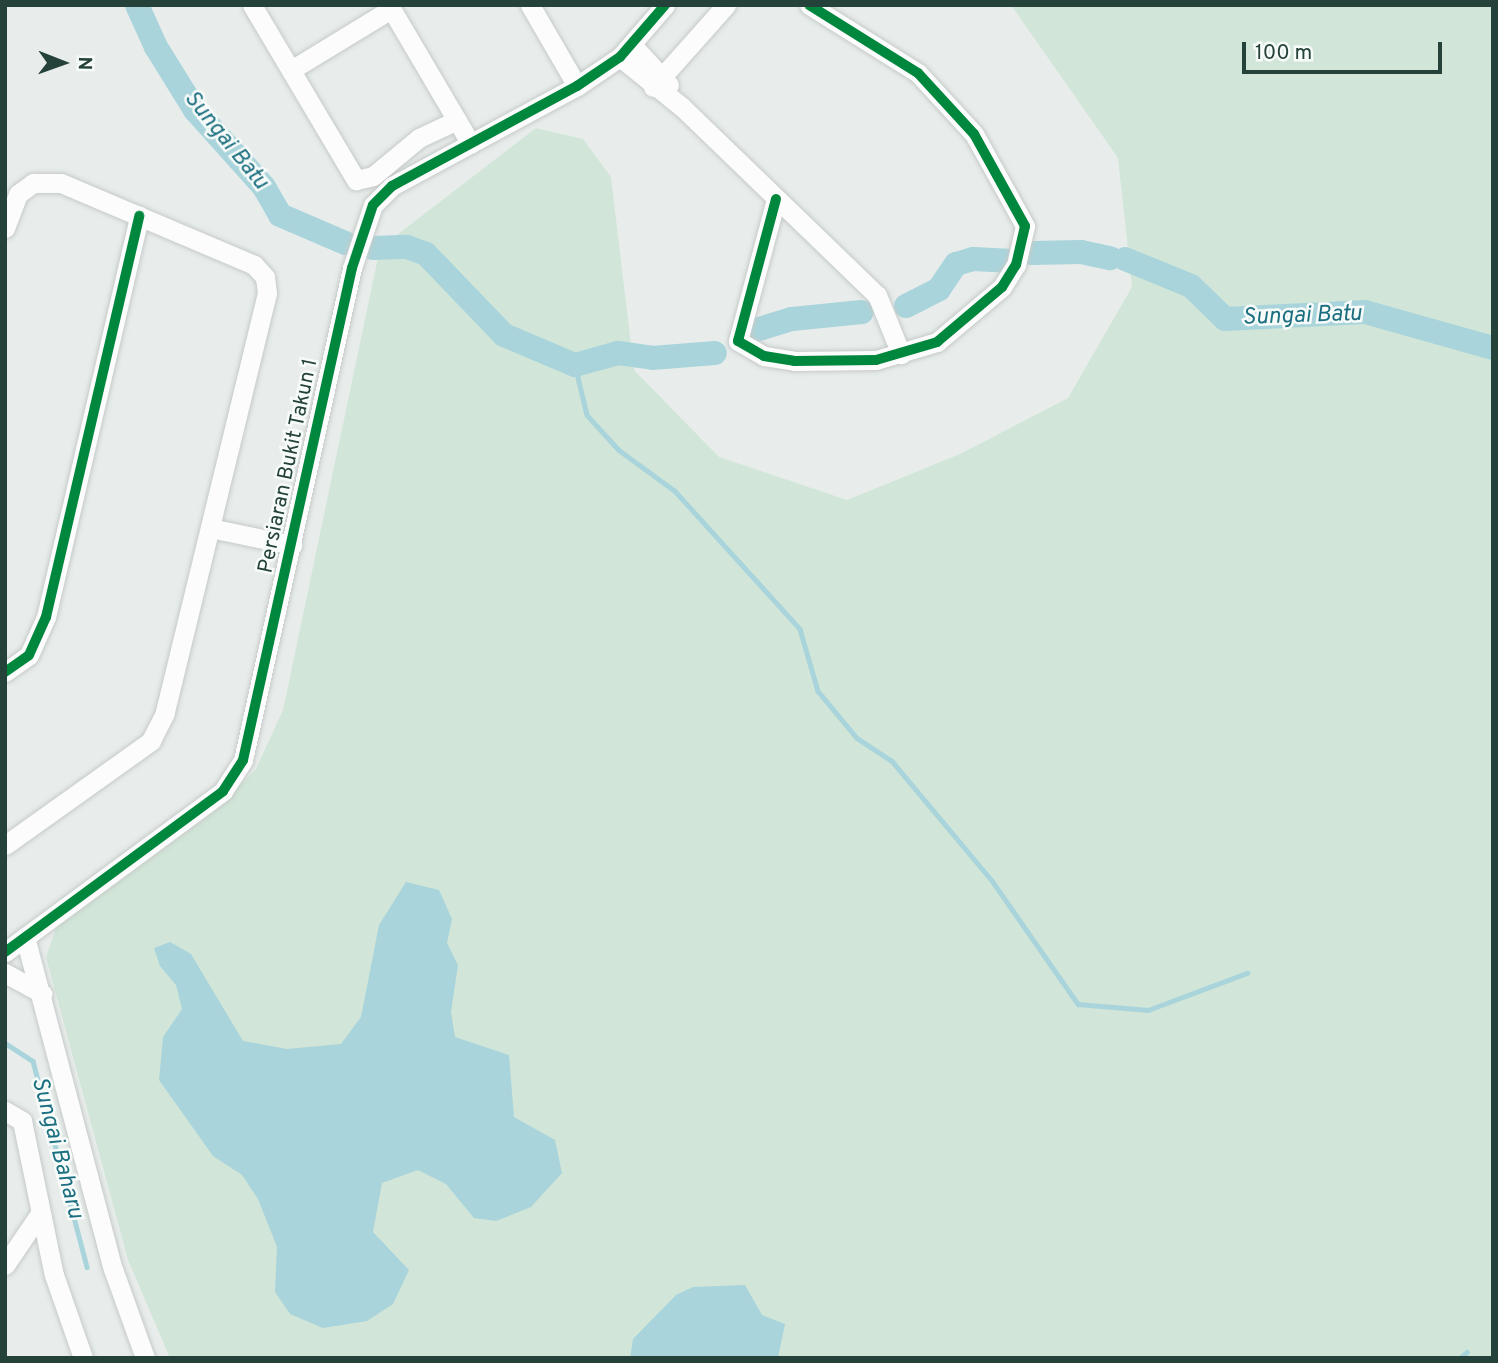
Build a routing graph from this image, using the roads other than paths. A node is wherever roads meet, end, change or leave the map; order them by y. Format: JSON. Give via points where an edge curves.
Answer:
{"nodes":[{"id":1,"x":253,"y":5,"type":"edge"},
{"id":2,"x":530,"y":5,"type":"edge"},
{"id":3,"x":665,"y":5,"type":"edge"},
{"id":4,"x":726,"y":5,"type":"edge"},
{"id":5,"x":809,"y":5,"type":"edge"},
{"id":6,"x":390,"y":7,"type":"edge"},
{"id":7,"x":626,"y":52,"type":"junction"},
{"id":8,"x":291,"y":69,"type":"junction"},
{"id":9,"x":658,"y":82,"type":"junction"},
{"id":10,"x":577,"y":86,"type":"junction"},
{"id":11,"x":457,"y":120,"type":"junction"},
{"id":12,"x":471,"y":144,"type":"junction"},
{"id":13,"x":776,"y":199,"type":"junction"},
{"id":14,"x":139,"y":216,"type":"junction"},
{"id":15,"x":5,"y":229,"type":"edge"},
{"id":16,"x":901,"y":354,"type":"junction"},
{"id":17,"x":210,"y":528,"type":"junction"},
{"id":18,"x":292,"y":545,"type":"junction"},
{"id":19,"x":5,"y":672,"type":"edge"},
{"id":20,"x":5,"y":845,"type":"edge"},
{"id":21,"x":25,"y":937,"type":"junction"},
{"id":22,"x":5,"y":952,"type":"edge"},
{"id":23,"x":5,"y":972,"type":"edge"},
{"id":24,"x":43,"y":993,"type":"junction"},
{"id":25,"x":5,"y":1111,"type":"edge"},
{"id":26,"x":39,"y":1215,"type":"junction"},
{"id":27,"x":5,"y":1265,"type":"edge"},
{"id":28,"x":82,"y":1357,"type":"edge"},
{"id":29,"x":145,"y":1358,"type":"edge"}],
"edges":[{"from":1,"to":8,"type":"street"},
{"from":2,"to":10,"type":"street"},
{"from":3,"to":7,"type":"street","name":"Persiaran Bukit Takun 1"},
{"from":4,"to":9,"type":"street"},
{"from":5,"to":16,"type":"street","via":[[918,73],[974,134],[1025,226],[1016,265],[1002,287],[937,342]]},
{"from":6,"to":8,"type":"street"},
{"from":6,"to":11,"type":"street"},
{"from":7,"to":9,"type":"street"},
{"from":7,"to":10,"type":"street","name":"Persiaran Bukit Takun 1"},
{"from":8,"to":11,"type":"street","via":[[356,180],[373,176],[411,144]]},
{"from":9,"to":13,"type":"street"},
{"from":10,"to":12,"type":"street","name":"Persiaran Bukit Takun 1"},
{"from":11,"to":12,"type":"street"},
{"from":12,"to":18,"type":"street","name":"Persiaran Bukit Takun 1","via":[[392,186],[373,205],[352,268]]},
{"from":13,"to":16,"type":"street","via":[[877,295]]},
{"from":13,"to":16,"type":"street","via":[[738,341],[764,356],[794,362],[876,360]]},
{"from":14,"to":15,"type":"street","via":[[45,180],[18,194]]},
{"from":14,"to":17,"type":"street","via":[[254,265],[265,278],[267,293]]},
{"from":14,"to":19,"type":"street","via":[[46,617],[29,655]]},
{"from":17,"to":18,"type":"street"},
{"from":17,"to":20,"type":"street","via":[[165,713],[151,741]]},
{"from":18,"to":21,"type":"street","name":"Persiaran Bukit Takun 1","via":[[243,760],[223,791]]},
{"from":21,"to":22,"type":"street","name":"Persiaran Bukit Takun 1"},
{"from":21,"to":24,"type":"street"},
{"from":23,"to":24,"type":"street"},
{"from":24,"to":29,"type":"street","via":[[113,1269]]},
{"from":25,"to":26,"type":"street","via":[[22,1121]]},
{"from":26,"to":27,"type":"street"},
{"from":26,"to":28,"type":"street"}]}
